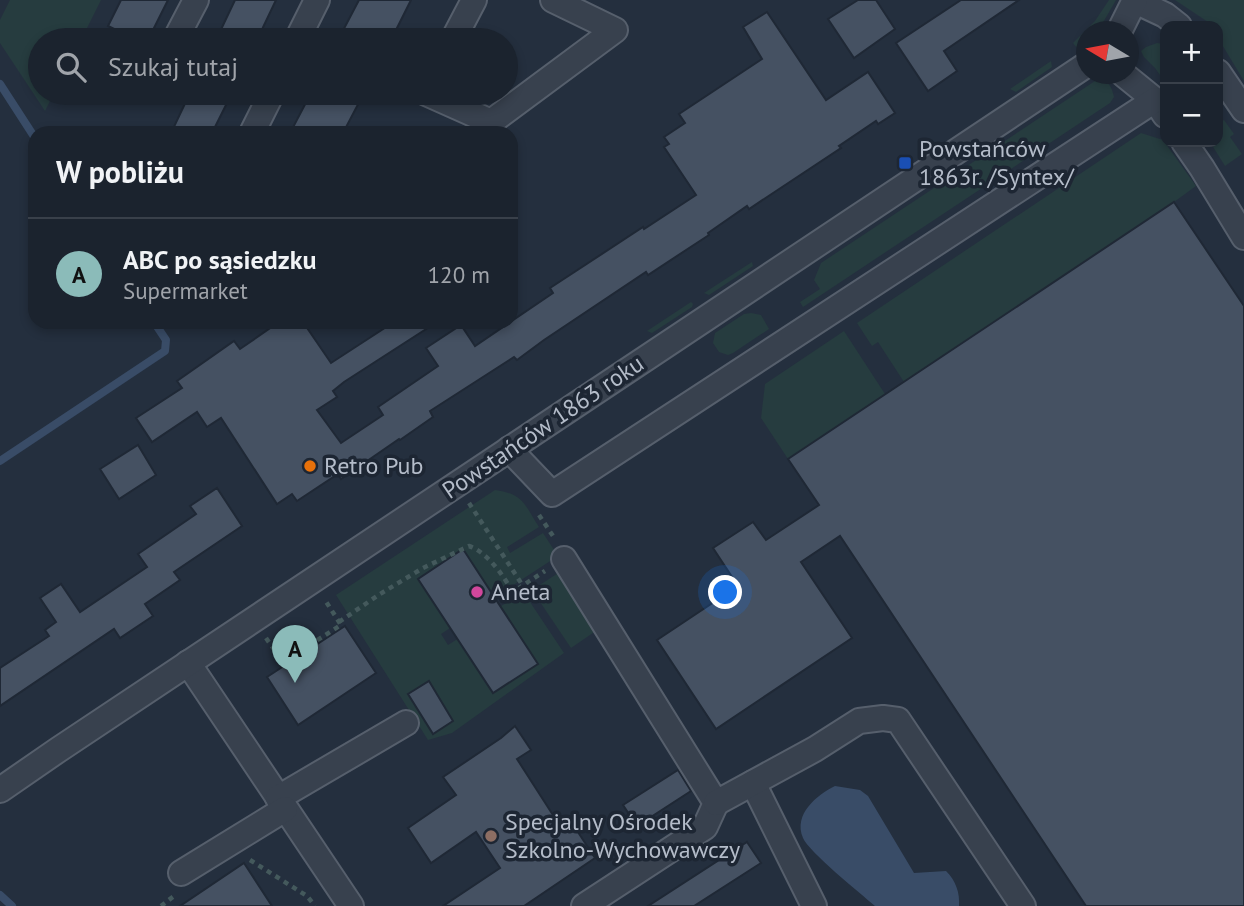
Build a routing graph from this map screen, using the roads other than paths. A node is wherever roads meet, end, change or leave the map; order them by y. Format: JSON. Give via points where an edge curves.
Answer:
{"nodes":[{"id":1,"x":196,"y":0,"type":"edge"},
{"id":2,"x":317,"y":0,"type":"edge"},
{"id":3,"x":474,"y":0,"type":"edge"},
{"id":4,"x":553,"y":0,"type":"edge"},
{"id":5,"x":1135,"y":0,"type":"edge"},
{"id":6,"x":1124,"y":21,"type":"edge"},
{"id":7,"x":1173,"y":21,"type":"edge"},
{"id":8,"x":182,"y":28,"type":"edge"},
{"id":9,"x":304,"y":28,"type":"edge"},
{"id":10,"x":459,"y":28,"type":"edge"},
{"id":11,"x":1076,"y":72,"type":"edge"},
{"id":12,"x":1223,"y":79,"type":"edge"},
{"id":13,"x":1135,"y":84,"type":"edge"},
{"id":14,"x":518,"y":102,"type":"edge"},
{"id":15,"x":266,"y":105,"type":"edge"},
{"id":16,"x":453,"y":105,"type":"edge"},
{"id":17,"x":514,"y":105,"type":"edge"},
{"id":18,"x":1160,"y":107,"type":"edge"},
{"id":19,"x":1244,"y":110,"type":"edge"},
{"id":20,"x":256,"y":126,"type":"edge"},
{"id":21,"x":1187,"y":147,"type":"edge"},
{"id":22,"x":1244,"y":237,"type":"edge"},
{"id":23,"x":509,"y":449,"type":"junction"},
{"id":24,"x":564,"y":559,"type":"road end"},
{"id":25,"x":188,"y":663,"type":"junction"},
{"id":26,"x":406,"y":723,"type":"dead end"},
{"id":27,"x":753,"y":783,"type":"junction"},
{"id":28,"x":0,"y":790,"type":"edge"},
{"id":29,"x":281,"y":803,"type":"junction"},
{"id":30,"x":716,"y":803,"type":"junction"},
{"id":31,"x":181,"y":873,"type":"dead end"},
{"id":32,"x":348,"y":905,"type":"edge"},
{"id":33,"x":584,"y":906,"type":"edge"},
{"id":34,"x":814,"y":906,"type":"edge"},
{"id":35,"x":1023,"y":906,"type":"edge"}],
"edges":[{"from":1,"to":8,"type":"street"},
{"from":2,"to":9,"type":"street"},
{"from":3,"to":10,"type":"street"},
{"from":4,"to":14,"type":"street","via":[[615,30]]},
{"from":5,"to":6,"type":"street"},
{"from":5,"to":7,"type":"street"},
{"from":11,"to":23,"type":"street","name":"Powstańców 1863 roku"},
{"from":12,"to":19,"type":"street"},
{"from":13,"to":18,"type":"street"},
{"from":15,"to":20,"type":"street"},
{"from":16,"to":17,"type":"street","via":[[491,122]]},
{"from":18,"to":23,"type":"street","via":[[552,494]]},
{"from":21,"to":22,"type":"street"},
{"from":23,"to":25,"type":"street","name":"Powstańców 1863 roku"},
{"from":24,"to":30,"type":"street"},
{"from":25,"to":28,"type":"street","name":"Powstańców 1863 roku"},
{"from":25,"to":29,"type":"street"},
{"from":26,"to":29,"type":"street"},
{"from":27,"to":30,"type":"street"},
{"from":27,"to":34,"type":"street"},
{"from":27,"to":35,"type":"street","via":[[859,721],[898,720]]},
{"from":29,"to":31,"type":"street"},
{"from":29,"to":32,"type":"street"},
{"from":30,"to":33,"type":"street","via":[[705,827]]}]}
